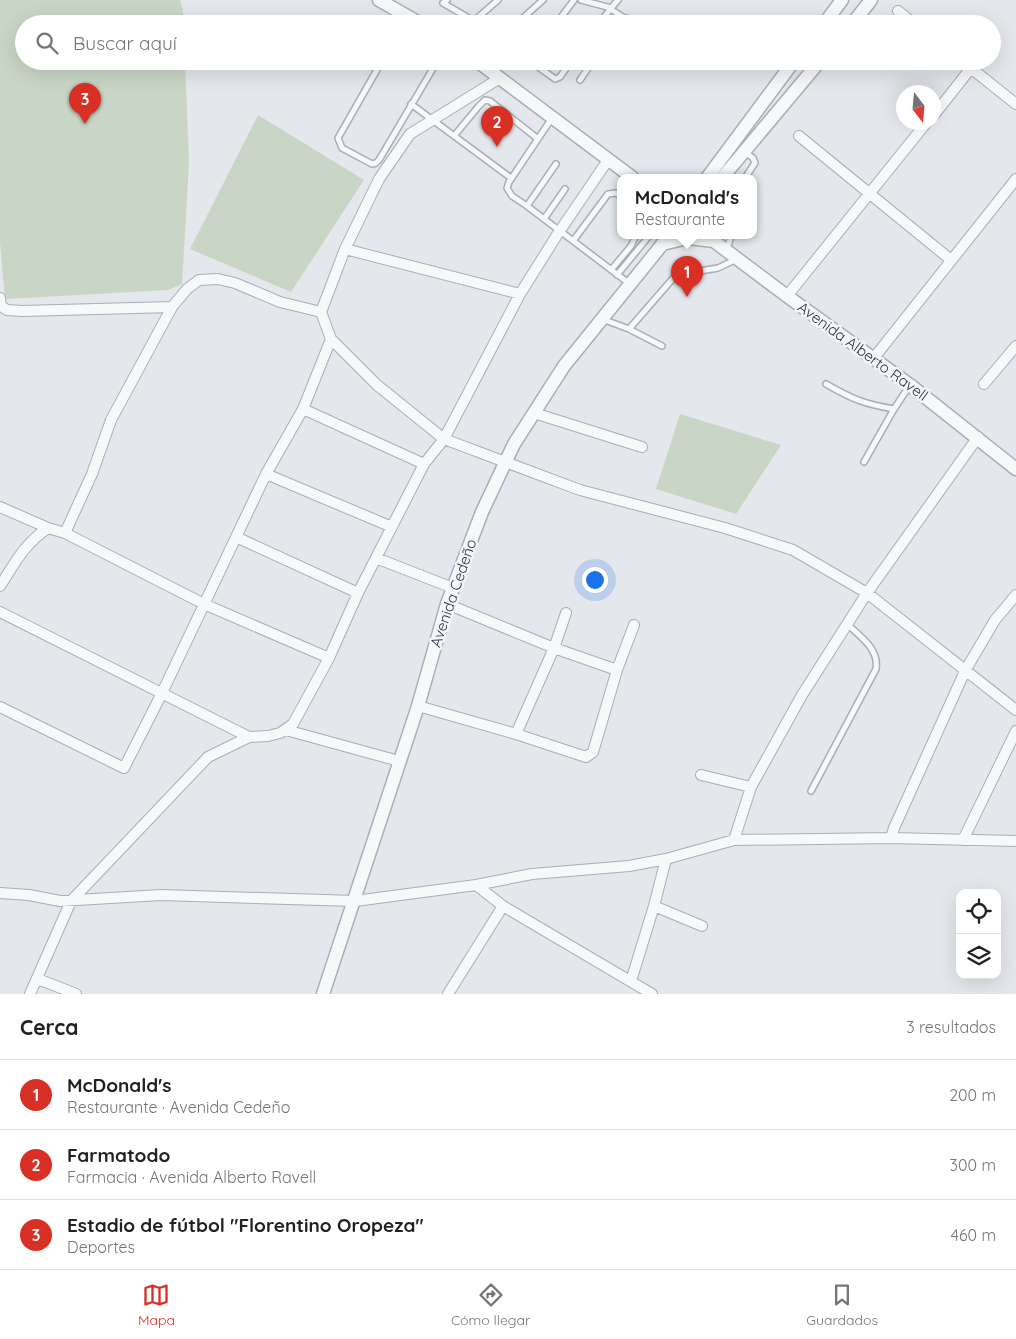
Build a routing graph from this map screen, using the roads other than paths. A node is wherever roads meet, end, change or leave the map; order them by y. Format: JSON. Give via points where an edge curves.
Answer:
{"nodes":[{"id":1,"x":379,"y":0,"type":"edge"},
{"id":2,"x":498,"y":0,"type":"edge"},
{"id":3,"x":543,"y":0,"type":"edge"},
{"id":4,"x":574,"y":0,"type":"edge"},
{"id":5,"x":581,"y":0,"type":"edge"},
{"id":6,"x":618,"y":0,"type":"edge"},
{"id":7,"x":842,"y":0,"type":"edge"},
{"id":8,"x":871,"y":0,"type":"edge"},
{"id":9,"x":442,"y":1,"type":"edge"},
{"id":10,"x":611,"y":8,"type":"junction"},
{"id":11,"x":898,"y":11,"type":"dead end"},
{"id":12,"x":405,"y":15,"type":"edge"},
{"id":13,"x":465,"y":15,"type":"edge"},
{"id":14,"x":484,"y":15,"type":"edge"},
{"id":15,"x":526,"y":15,"type":"edge"},
{"id":16,"x":563,"y":15,"type":"edge"},
{"id":17,"x":606,"y":15,"type":"edge"},
{"id":18,"x":619,"y":15,"type":"edge"},
{"id":19,"x":831,"y":15,"type":"edge"},
{"id":20,"x":859,"y":15,"type":"edge"},
{"id":21,"x":903,"y":15,"type":"edge"},
{"id":22,"x":377,"y":70,"type":"edge"},
{"id":23,"x":432,"y":70,"type":"edge"},
{"id":24,"x":489,"y":70,"type":"edge"},
{"id":25,"x":542,"y":70,"type":"edge"},
{"id":26,"x":565,"y":70,"type":"edge"},
{"id":27,"x":587,"y":70,"type":"edge"},
{"id":28,"x":787,"y":70,"type":"edge"},
{"id":29,"x":813,"y":70,"type":"edge"},
{"id":30,"x":969,"y":70,"type":"edge"},
{"id":31,"x":974,"y":70,"type":"edge"},
{"id":32,"x":500,"y":78,"type":"junction"},
{"id":33,"x":580,"y":80,"type":"dead end"},
{"id":34,"x":411,"y":104,"type":"junction"},
{"id":35,"x":1016,"y":104,"type":"edge"},
{"id":36,"x":941,"y":106,"type":"edge"},
{"id":37,"x":552,"y":117,"type":"junction"},
{"id":38,"x":433,"y":120,"type":"junction"},
{"id":39,"x":921,"y":130,"type":"edge"},
{"id":40,"x":454,"y":136,"type":"junction"},
{"id":41,"x":799,"y":136,"type":"dead end"},
{"id":42,"x":538,"y":139,"type":"junction"},
{"id":43,"x":745,"y":152,"type":"junction"},
{"id":44,"x":608,"y":160,"type":"junction"},
{"id":45,"x":556,"y":164,"type":"dead end"},
{"id":46,"x":627,"y":174,"type":"edge"},
{"id":47,"x":710,"y":174,"type":"edge"},
{"id":48,"x":726,"y":174,"type":"edge"},
{"id":49,"x":748,"y":174,"type":"edge"},
{"id":50,"x":511,"y":178,"type":"junction"},
{"id":51,"x":1016,"y":179,"type":"edge"},
{"id":52,"x":565,"y":189,"type":"dead end"},
{"id":53,"x":617,"y":194,"type":"edge"},
{"id":54,"x":870,"y":194,"type":"junction"},
{"id":55,"x":527,"y":206,"type":"junction"},
{"id":56,"x":544,"y":219,"type":"junction"},
{"id":57,"x":560,"y":231,"type":"junction"},
{"id":58,"x":634,"y":239,"type":"edge"},
{"id":59,"x":647,"y":239,"type":"edge"},
{"id":60,"x":664,"y":239,"type":"edge"},
{"id":61,"x":682,"y":239,"type":"edge"},
{"id":62,"x":713,"y":239,"type":"edge"},
{"id":63,"x":730,"y":239,"type":"edge"},
{"id":64,"x":573,"y":241,"type":"junction"},
{"id":65,"x":345,"y":249,"type":"junction"},
{"id":66,"x":727,"y":250,"type":"junction"},
{"id":67,"x":738,"y":259,"type":"junction"},
{"id":68,"x":951,"y":260,"type":"junction"},
{"id":69,"x":611,"y":270,"type":"junction"},
{"id":70,"x":617,"y":275,"type":"junction"},
{"id":71,"x":630,"y":284,"type":"junction"},
{"id":72,"x":520,"y":294,"type":"junction"},
{"id":73,"x":787,"y":296,"type":"junction"},
{"id":74,"x":0,"y":298,"type":"edge"},
{"id":75,"x":172,"y":307,"type":"junction"},
{"id":76,"x":321,"y":312,"type":"junction"},
{"id":77,"x":602,"y":319,"type":"junction"},
{"id":78,"x":629,"y":329,"type":"junction"},
{"id":79,"x":331,"y":338,"type":"junction"},
{"id":80,"x":662,"y":346,"type":"dead end"},
{"id":81,"x":1016,"y":346,"type":"edge"},
{"id":82,"x":874,"y":359,"type":"junction"},
{"id":83,"x":826,"y":384,"type":"dead end"},
{"id":84,"x":910,"y":384,"type":"junction"},
{"id":85,"x":984,"y":384,"type":"dead end"},
{"id":86,"x":303,"y":409,"type":"junction"},
{"id":87,"x":894,"y":409,"type":"junction"},
{"id":88,"x":534,"y":413,"type":"junction"},
{"id":89,"x":978,"y":438,"type":"junction"},
{"id":90,"x":444,"y":439,"type":"junction"},
{"id":91,"x":642,"y":447,"type":"dead end"},
{"id":92,"x":505,"y":462,"type":"junction"},
{"id":93,"x":864,"y":462,"type":"dead end"},
{"id":94,"x":424,"y":464,"type":"junction"},
{"id":95,"x":1016,"y":469,"type":"edge"},
{"id":96,"x":266,"y":474,"type":"junction"},
{"id":97,"x":0,"y":507,"type":"edge"},
{"id":98,"x":392,"y":527,"type":"junction"},
{"id":99,"x":48,"y":528,"type":"junction"},
{"id":100,"x":65,"y":533,"type":"junction"},
{"id":101,"x":236,"y":537,"type":"junction"},
{"id":102,"x":376,"y":558,"type":"junction"},
{"id":103,"x":0,"y":586,"type":"edge"},
{"id":104,"x":453,"y":588,"type":"junction"},
{"id":105,"x":358,"y":593,"type":"junction"},
{"id":106,"x":867,"y":593,"type":"junction"},
{"id":107,"x":1016,"y":595,"type":"edge"},
{"id":108,"x":204,"y":604,"type":"junction"},
{"id":109,"x":447,"y":604,"type":"junction"},
{"id":110,"x":0,"y":612,"type":"edge"},
{"id":111,"x":566,"y":613,"type":"dead end"},
{"id":112,"x":847,"y":624,"type":"junction"},
{"id":113,"x":634,"y":625,"type":"dead end"},
{"id":114,"x":554,"y":648,"type":"junction"},
{"id":115,"x":329,"y":658,"type":"junction"},
{"id":116,"x":617,"y":670,"type":"junction"},
{"id":117,"x":965,"y":671,"type":"junction"},
{"id":118,"x":162,"y":693,"type":"junction"},
{"id":119,"x":418,"y":706,"type":"junction"},
{"id":120,"x":0,"y":707,"type":"edge"},
{"id":121,"x":1016,"y":710,"type":"edge"},
{"id":122,"x":286,"y":730,"type":"junction"},
{"id":123,"x":1016,"y":731,"type":"edge"},
{"id":124,"x":516,"y":734,"type":"junction"},
{"id":125,"x":249,"y":737,"type":"junction"},
{"id":126,"x":400,"y":761,"type":"junction"},
{"id":127,"x":701,"y":775,"type":"dead end"},
{"id":128,"x":751,"y":787,"type":"junction"},
{"id":129,"x":811,"y":791,"type":"dead end"},
{"id":130,"x":891,"y":838,"type":"junction"},
{"id":131,"x":734,"y":840,"type":"junction"},
{"id":132,"x":963,"y":840,"type":"junction"},
{"id":133,"x":1016,"y":841,"type":"edge"},
{"id":134,"x":666,"y":859,"type":"junction"},
{"id":135,"x":476,"y":885,"type":"junction"},
{"id":136,"x":0,"y":893,"type":"edge"},
{"id":137,"x":71,"y":901,"type":"junction"},
{"id":138,"x":355,"y":901,"type":"junction"},
{"id":139,"x":503,"y":906,"type":"junction"},
{"id":140,"x":654,"y":906,"type":"junction"},
{"id":141,"x":702,"y":926,"type":"dead end"},
{"id":142,"x":38,"y":979,"type":"junction"},
{"id":143,"x":631,"y":981,"type":"junction"},
{"id":144,"x":30,"y":994,"type":"edge"},
{"id":145,"x":76,"y":994,"type":"edge"},
{"id":146,"x":323,"y":994,"type":"edge"},
{"id":147,"x":448,"y":994,"type":"edge"},
{"id":148,"x":652,"y":994,"type":"edge"}],
"edges":[{"from":1,"to":12,"type":"street"},
{"from":2,"to":14,"type":"lane"},
{"from":3,"to":15,"type":"lane"},
{"from":4,"to":16,"type":"lane"},
{"from":5,"to":10,"type":"lane"},
{"from":6,"to":10,"type":"lane"},
{"from":7,"to":19,"type":"street"},
{"from":8,"to":20,"type":"street"},
{"from":9,"to":13,"type":"lane"},
{"from":10,"to":17,"type":"lane"},
{"from":10,"to":18,"type":"lane"},
{"from":11,"to":21,"type":"street"},
{"from":22,"to":34,"type":"lane","via":[[338,138],[342,148],[372,164],[376,163]]},
{"from":23,"to":34,"type":"lane"},
{"from":24,"to":32,"type":"street"},
{"from":25,"to":26,"type":"lane","via":[[554,79]]},
{"from":27,"to":33,"type":"lane"},
{"from":28,"to":47,"type":"street"},
{"from":29,"to":43,"type":"street"},
{"from":30,"to":36,"type":"street"},
{"from":31,"to":35,"type":"street"},
{"from":32,"to":37,"type":"street"},
{"from":32,"to":38,"type":"street"},
{"from":34,"to":38,"type":"lane"},
{"from":37,"to":42,"type":"lane"},
{"from":37,"to":44,"type":"street"},
{"from":38,"to":40,"type":"lane"},
{"from":38,"to":65,"type":"street","via":[[410,134],[379,179]]},
{"from":39,"to":54,"type":"street"},
{"from":40,"to":42,"type":"lane","via":[[485,100]]},
{"from":40,"to":50,"type":"lane"},
{"from":41,"to":54,"type":"street"},
{"from":42,"to":50,"type":"lane"},
{"from":43,"to":48,"type":"street"},
{"from":43,"to":49,"type":"lane","via":[[755,163]]},
{"from":44,"to":46,"type":"street"},
{"from":44,"to":57,"type":"street"},
{"from":45,"to":55,"type":"lane"},
{"from":50,"to":55,"type":"lane","via":[[507,188],[512,196]]},
{"from":51,"to":68,"type":"street"},
{"from":52,"to":56,"type":"lane"},
{"from":53,"to":64,"type":"lane","via":[[608,194]]},
{"from":54,"to":68,"type":"street"},
{"from":54,"to":73,"type":"street"},
{"from":55,"to":56,"type":"lane"},
{"from":56,"to":57,"type":"lane"},
{"from":57,"to":64,"type":"lane"},
{"from":57,"to":72,"type":"street"},
{"from":58,"to":69,"type":"lane"},
{"from":59,"to":70,"type":"lane"},
{"from":60,"to":61,"type":"street"},
{"from":60,"to":71,"type":"street","name":"Avenida Cedeño"},
{"from":62,"to":66,"type":"street","name":"Avenida Alberto Ravell"},
{"from":63,"to":66,"type":"lane"},
{"from":64,"to":69,"type":"lane"},
{"from":65,"to":72,"type":"street"},
{"from":65,"to":76,"type":"street"},
{"from":66,"to":67,"type":"street","name":"Avenida Alberto Ravell"},
{"from":67,"to":73,"type":"street","name":"Avenida Alberto Ravell"},
{"from":67,"to":78,"type":"lane","via":[[718,268],[676,275]]},
{"from":68,"to":82,"type":"street"},
{"from":69,"to":70,"type":"lane"},
{"from":70,"to":71,"type":"lane"},
{"from":71,"to":77,"type":"street","name":"Avenida Cedeño"},
{"from":72,"to":90,"type":"street"},
{"from":73,"to":82,"type":"street","name":"Avenida Alberto Ravell"},
{"from":74,"to":75,"type":"street","via":[[1,306],[7,310]]},
{"from":75,"to":76,"type":"street","via":[[199,280],[218,279],[280,302]]},
{"from":75,"to":100,"type":"street","via":[[111,420],[92,474]]},
{"from":76,"to":79,"type":"street"},
{"from":77,"to":78,"type":"lane"},
{"from":77,"to":88,"type":"street","name":"Avenida Cedeño","via":[[564,366]]},
{"from":78,"to":80,"type":"lane"},
{"from":79,"to":86,"type":"street"},
{"from":79,"to":90,"type":"street","via":[[377,385]]},
{"from":81,"to":85,"type":"street"},
{"from":82,"to":84,"type":"street","name":"Avenida Alberto Ravell"},
{"from":83,"to":87,"type":"lane","via":[[853,400]]},
{"from":84,"to":87,"type":"lane"},
{"from":84,"to":89,"type":"street","name":"Avenida Alberto Ravell"},
{"from":86,"to":94,"type":"street"},
{"from":86,"to":96,"type":"street"},
{"from":87,"to":93,"type":"lane"},
{"from":88,"to":91,"type":"street"},
{"from":88,"to":92,"type":"street","name":"Avenida Cedeño"},
{"from":89,"to":95,"type":"street","name":"Avenida Alberto Ravell"},
{"from":89,"to":106,"type":"street"},
{"from":90,"to":92,"type":"street"},
{"from":90,"to":94,"type":"street"},
{"from":92,"to":104,"type":"street","name":"Avenida Cedeño"},
{"from":92,"to":106,"type":"street","via":[[580,490],[725,528],[793,550]]},
{"from":94,"to":98,"type":"street"},
{"from":96,"to":98,"type":"street"},
{"from":96,"to":101,"type":"street"},
{"from":97,"to":99,"type":"street"},
{"from":98,"to":102,"type":"street"},
{"from":99,"to":100,"type":"street"},
{"from":99,"to":103,"type":"street","via":[[22,552]]},
{"from":100,"to":108,"type":"street"},
{"from":101,"to":105,"type":"street"},
{"from":101,"to":108,"type":"street"},
{"from":102,"to":104,"type":"street"},
{"from":102,"to":105,"type":"street"},
{"from":104,"to":109,"type":"street","name":"Avenida Cedeño"},
{"from":105,"to":115,"type":"street"},
{"from":106,"to":112,"type":"street"},
{"from":106,"to":117,"type":"street"},
{"from":107,"to":117,"type":"street","via":[[995,620]]},
{"from":108,"to":115,"type":"street"},
{"from":108,"to":118,"type":"street"},
{"from":109,"to":114,"type":"street"},
{"from":109,"to":119,"type":"street","name":"Avenida Cedeño"},
{"from":110,"to":118,"type":"street"},
{"from":111,"to":114,"type":"street"},
{"from":112,"to":128,"type":"street","via":[[802,694]]},
{"from":112,"to":129,"type":"lane","via":[[872,649],[877,659],[876,669]]},
{"from":113,"to":116,"type":"street"},
{"from":114,"to":116,"type":"street"},
{"from":114,"to":124,"type":"street"},
{"from":115,"to":122,"type":"street","via":[[293,724]]},
{"from":116,"to":124,"type":"street","via":[[590,756]]},
{"from":117,"to":121,"type":"street"},
{"from":117,"to":130,"type":"street"},
{"from":118,"to":120,"type":"street","via":[[124,768]]},
{"from":118,"to":125,"type":"street"},
{"from":119,"to":124,"type":"street"},
{"from":119,"to":126,"type":"street","name":"Avenida Cedeño"},
{"from":122,"to":125,"type":"street","via":[[268,736]]},
{"from":122,"to":126,"type":"street"},
{"from":123,"to":132,"type":"street"},
{"from":125,"to":137,"type":"street","via":[[208,757]]},
{"from":126,"to":138,"type":"street","name":"Avenida Cedeño"},
{"from":127,"to":128,"type":"street"},
{"from":128,"to":131,"type":"street"},
{"from":130,"to":131,"type":"street"},
{"from":130,"to":132,"type":"street"},
{"from":131,"to":134,"type":"street"},
{"from":132,"to":133,"type":"street"},
{"from":134,"to":135,"type":"street","via":[[629,866],[532,874]]},
{"from":134,"to":140,"type":"street"},
{"from":135,"to":138,"type":"street"},
{"from":135,"to":139,"type":"street"},
{"from":136,"to":137,"type":"street"},
{"from":137,"to":138,"type":"street","via":[[161,895]]},
{"from":137,"to":142,"type":"street"},
{"from":138,"to":146,"type":"street","name":"Avenida Cedeño"},
{"from":139,"to":143,"type":"street"},
{"from":139,"to":147,"type":"street"},
{"from":140,"to":141,"type":"street"},
{"from":140,"to":143,"type":"street"},
{"from":142,"to":144,"type":"street"},
{"from":142,"to":145,"type":"street"},
{"from":143,"to":148,"type":"street"}]}
